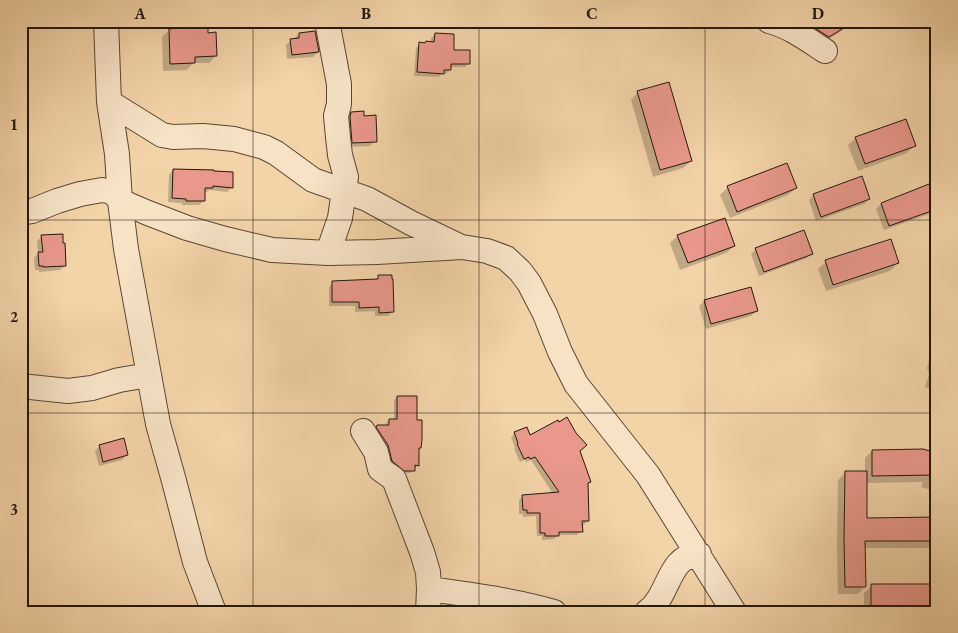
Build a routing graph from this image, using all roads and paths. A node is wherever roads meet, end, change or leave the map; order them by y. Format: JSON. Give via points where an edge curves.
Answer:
{"nodes":[{"id":1,"x":106,"y":21,"type":"edge"},
{"id":2,"x":327,"y":21,"type":"edge"},
{"id":3,"x":769,"y":21,"type":"edge"},
{"id":4,"x":825,"y":51,"type":"dead end"},
{"id":5,"x":109,"y":102,"type":"junction"},
{"id":6,"x":344,"y":190,"type":"junction"},
{"id":7,"x":120,"y":201,"type":"junction"},
{"id":8,"x":21,"y":213,"type":"edge"},
{"id":9,"x":462,"y":247,"type":"junction"},
{"id":10,"x":328,"y":253,"type":"junction"},
{"id":11,"x":149,"y":375,"type":"junction"},
{"id":12,"x":21,"y":386,"type":"edge"},
{"id":13,"x":363,"y":431,"type":"dead end"},
{"id":14,"x":698,"y":554,"type":"junction"},
{"id":15,"x":429,"y":588,"type":"junction"},
{"id":16,"x":214,"y":612,"type":"edge"},
{"id":17,"x":428,"y":612,"type":"edge"},
{"id":18,"x":554,"y":612,"type":"edge"},
{"id":19,"x":647,"y":612,"type":"edge"},
{"id":20,"x":734,"y":612,"type":"edge"}],
"edges":[{"from":1,"to":5,"type":"street"},
{"from":2,"to":6,"type":"street","via":[[339,84],[336,116],[346,177]]},
{"from":3,"to":4,"type":"street"},
{"from":5,"to":6,"type":"street","via":[[162,136],[203,136],[250,142],[276,154],[313,180]]},
{"from":5,"to":7,"type":"street"},
{"from":6,"to":9,"type":"street","via":[[367,198]]},
{"from":6,"to":10,"type":"street","via":[[340,218]]},
{"from":7,"to":8,"type":"street","via":[[113,192],[102,190]]},
{"from":7,"to":10,"type":"street","via":[[187,228],[225,239],[272,250]]},
{"from":7,"to":11,"type":"street"},
{"from":9,"to":10,"type":"street"},
{"from":9,"to":14,"type":"street","via":[[498,254],[520,271],[545,314],[576,384],[648,474]]},
{"from":11,"to":12,"type":"street","via":[[68,391]]},
{"from":11,"to":16,"type":"street","via":[[158,424],[195,562]]},
{"from":13,"to":15,"type":"street","via":[[376,452],[380,469],[394,479],[422,552]]},
{"from":14,"to":19,"type":"street","via":[[678,563],[662,594]]},
{"from":14,"to":20,"type":"street"},
{"from":15,"to":17,"type":"street"},
{"from":15,"to":18,"type":"street"}]}
